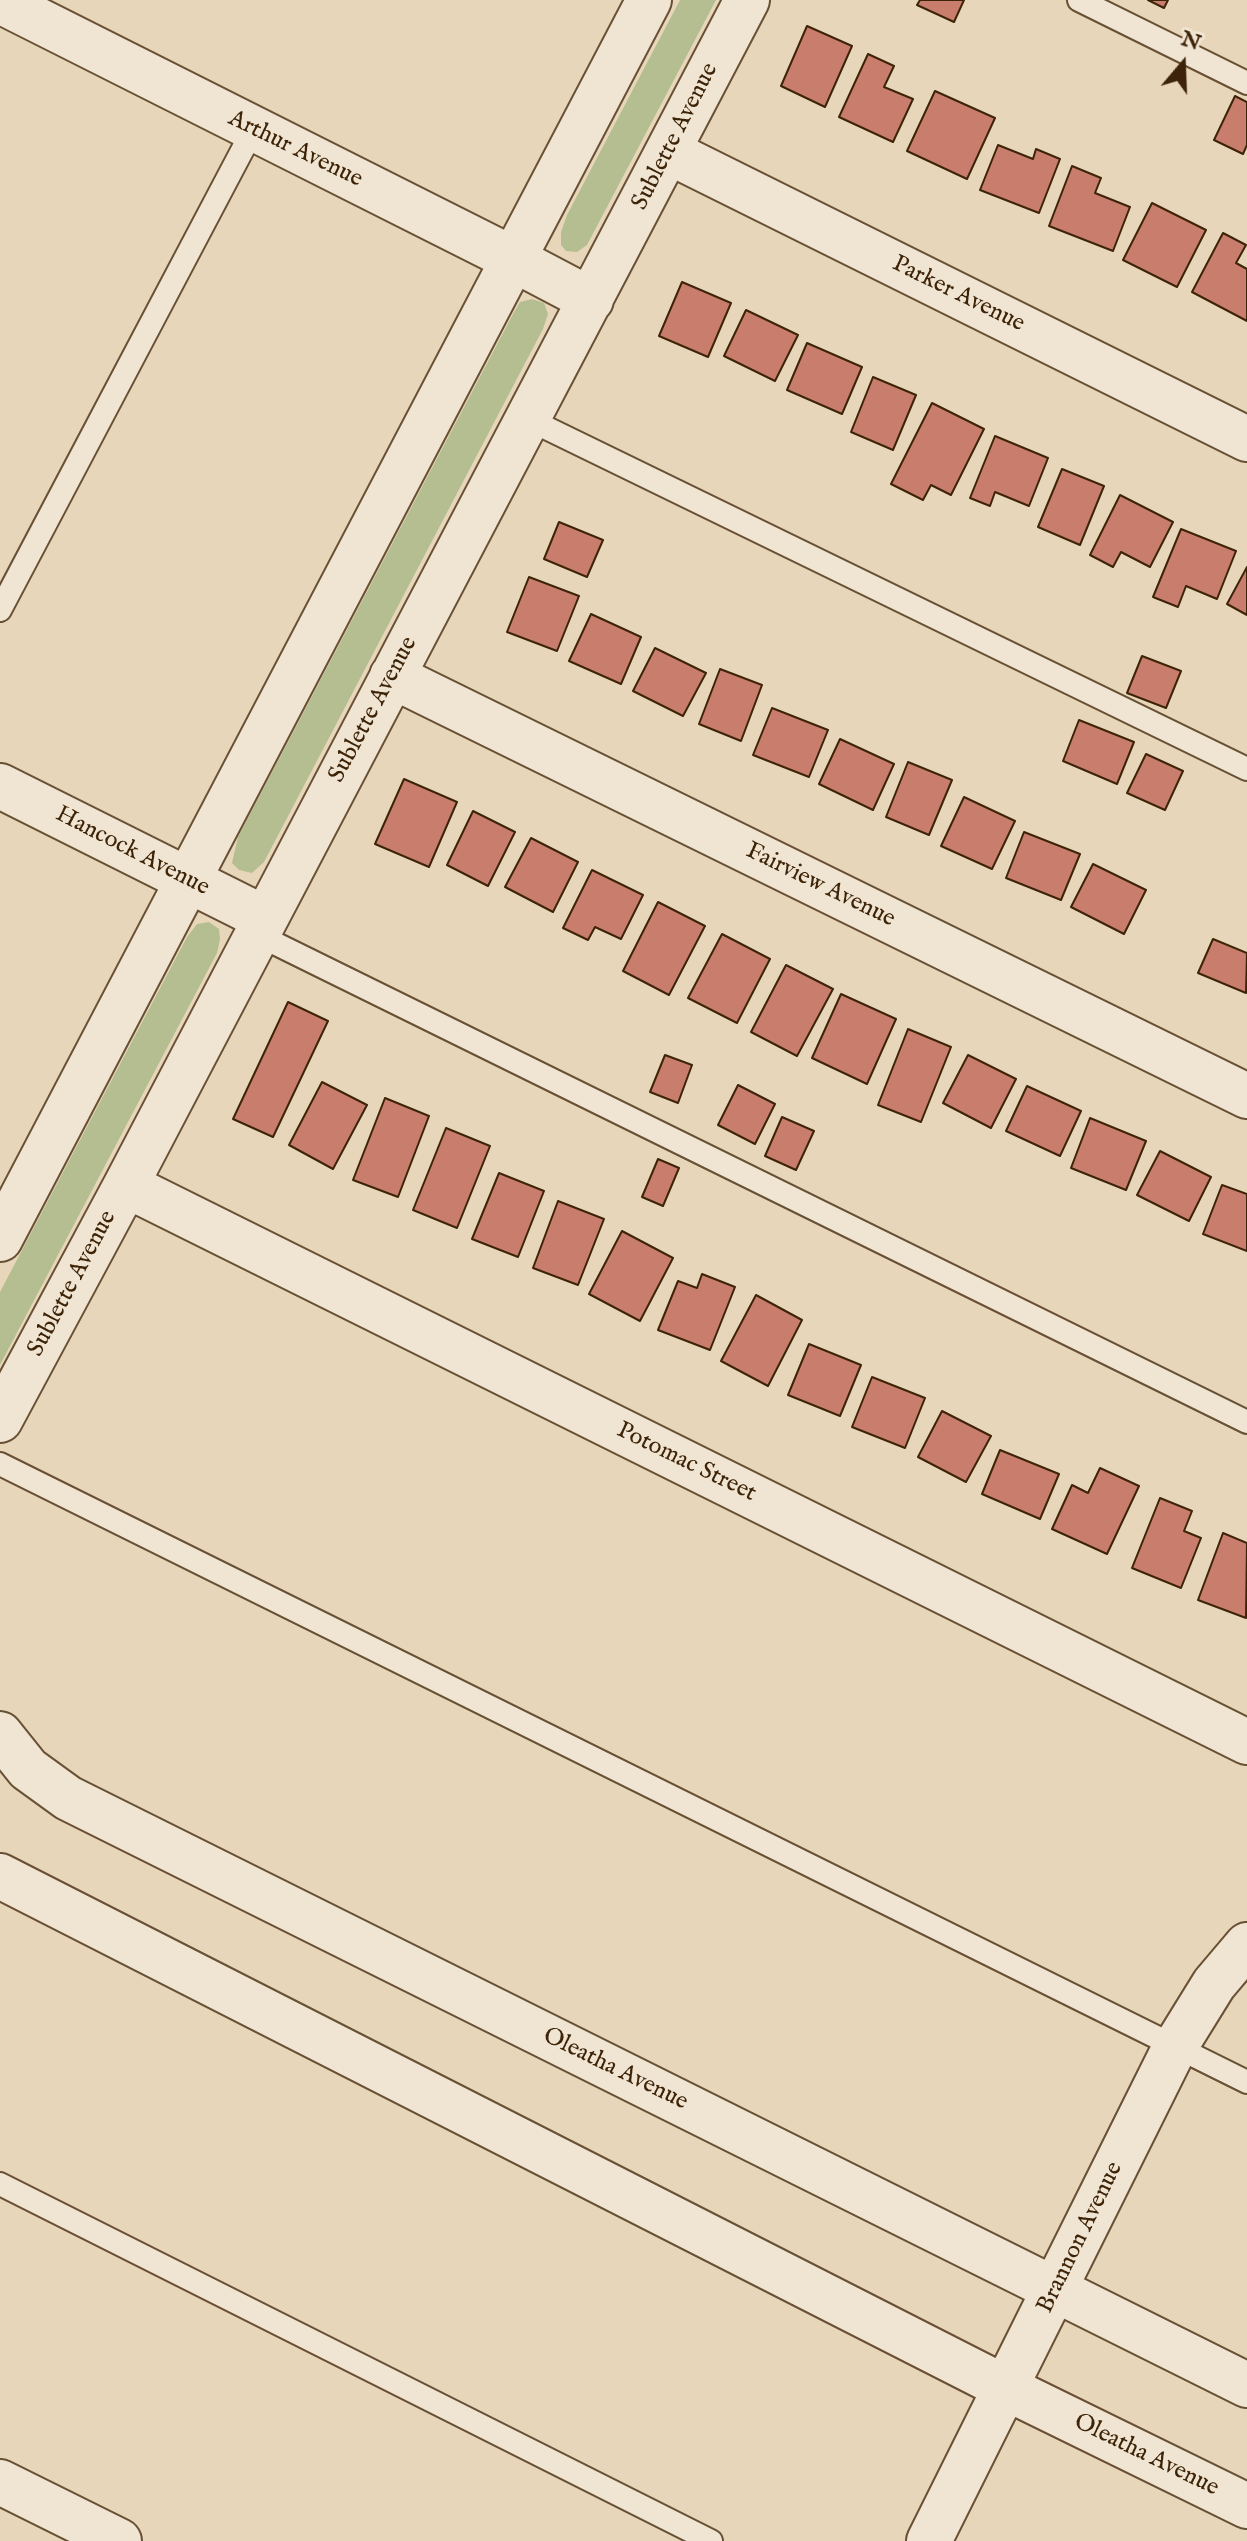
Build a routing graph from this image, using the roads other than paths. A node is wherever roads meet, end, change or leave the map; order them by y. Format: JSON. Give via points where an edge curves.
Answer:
{"nodes":[{"id":1,"x":649,"y":0,"type":"edge"},
{"id":2,"x":747,"y":0,"type":"edge"},
{"id":3,"x":1079,"y":0,"type":"edge"},
{"id":4,"x":0,"y":1,"type":"edge"},
{"id":5,"x":1247,"y":83,"type":"edge"},
{"id":6,"x":253,"y":130,"type":"junction"},
{"id":7,"x":669,"y":152,"type":"junction"},
{"id":8,"x":513,"y":259,"type":"junction"},
{"id":9,"x":591,"y":300,"type":"junction"},
{"id":10,"x":528,"y":419,"type":"junction"},
{"id":11,"x":1247,"y":439,"type":"edge"},
{"id":12,"x":0,"y":610,"type":"edge"},
{"id":13,"x":392,"y":676,"type":"junction"},
{"id":14,"x":1247,"y":769,"type":"edge"},
{"id":15,"x":0,"y":786,"type":"edge"},
{"id":16,"x":188,"y":880,"type":"junction"},
{"id":17,"x":260,"y":926,"type":"junction"},
{"id":18,"x":1247,"y":1096,"type":"edge"},
{"id":19,"x":126,"y":1185,"type":"junction"},
{"id":20,"x":0,"y":1239,"type":"edge"},
{"id":21,"x":0,"y":1420,"type":"edge"},
{"id":22,"x":1247,"y":1422,"type":"edge"},
{"id":23,"x":0,"y":1464,"type":"edge"},
{"id":24,"x":0,"y":1734,"type":"edge"},
{"id":25,"x":1247,"y":1742,"type":"edge"},
{"id":26,"x":6,"y":1878,"type":"edge"},
{"id":27,"x":1247,"y":1945,"type":"edge"},
{"id":28,"x":1175,"y":2047,"type":"junction"},
{"id":29,"x":1247,"y":2082,"type":"edge"},
{"id":30,"x":0,"y":2184,"type":"edge"},
{"id":31,"x":1055,"y":2289,"type":"junction"},
{"id":32,"x":1247,"y":2385,"type":"edge"},
{"id":33,"x":1006,"y":2388,"type":"junction"},
{"id":34,"x":0,"y":2482,"type":"edge"},
{"id":35,"x":1247,"y":2506,"type":"edge"},
{"id":36,"x":119,"y":2541,"type":"edge"},
{"id":37,"x":711,"y":2541,"type":"edge"},
{"id":38,"x":929,"y":2541,"type":"edge"}],
"edges":[{"from":1,"to":8,"type":"street"},
{"from":2,"to":7,"type":"street","name":"Sublette Avenue"},
{"from":3,"to":5,"type":"lane"},
{"from":4,"to":6,"type":"street","name":"Arthur Avenue"},
{"from":6,"to":8,"type":"street","name":"Arthur Avenue"},
{"from":6,"to":12,"type":"lane"},
{"from":7,"to":9,"type":"street","name":"Sublette Avenue"},
{"from":7,"to":11,"type":"street","name":"Parker Avenue"},
{"from":8,"to":9,"type":"street","name":"Arthur Avenue"},
{"from":8,"to":16,"type":"street"},
{"from":9,"to":10,"type":"street","name":"Sublette Avenue"},
{"from":10,"to":13,"type":"street","name":"Sublette Avenue"},
{"from":10,"to":14,"type":"lane"},
{"from":13,"to":17,"type":"street","name":"Sublette Avenue"},
{"from":13,"to":18,"type":"street","name":"Fairview Avenue"},
{"from":15,"to":16,"type":"street","name":"Hancock Avenue"},
{"from":16,"to":17,"type":"street","name":"Hancock Avenue"},
{"from":16,"to":20,"type":"street"},
{"from":17,"to":19,"type":"street","name":"Sublette Avenue"},
{"from":17,"to":22,"type":"lane"},
{"from":19,"to":21,"type":"street","name":"Sublette Avenue"},
{"from":19,"to":25,"type":"street","name":"Potomac Street"},
{"from":23,"to":28,"type":"lane"},
{"from":24,"to":31,"type":"street","name":"Oleatha Avenue","via":[[28,1769],[68,1798]]},
{"from":26,"to":33,"type":"street","name":"Oleatha Avenue"},
{"from":27,"to":28,"type":"street","name":"Brannon Avenue","via":[[1214,1984]]},
{"from":28,"to":29,"type":"lane"},
{"from":28,"to":31,"type":"street","name":"Brannon Avenue"},
{"from":30,"to":37,"type":"lane"},
{"from":31,"to":32,"type":"street","name":"Oleatha Avenue"},
{"from":31,"to":33,"type":"street","name":"Brannon Avenue"},
{"from":33,"to":35,"type":"street","name":"Oleatha Avenue"},
{"from":33,"to":38,"type":"street","name":"Brannon Avenue"},
{"from":34,"to":36,"type":"street"}]}
